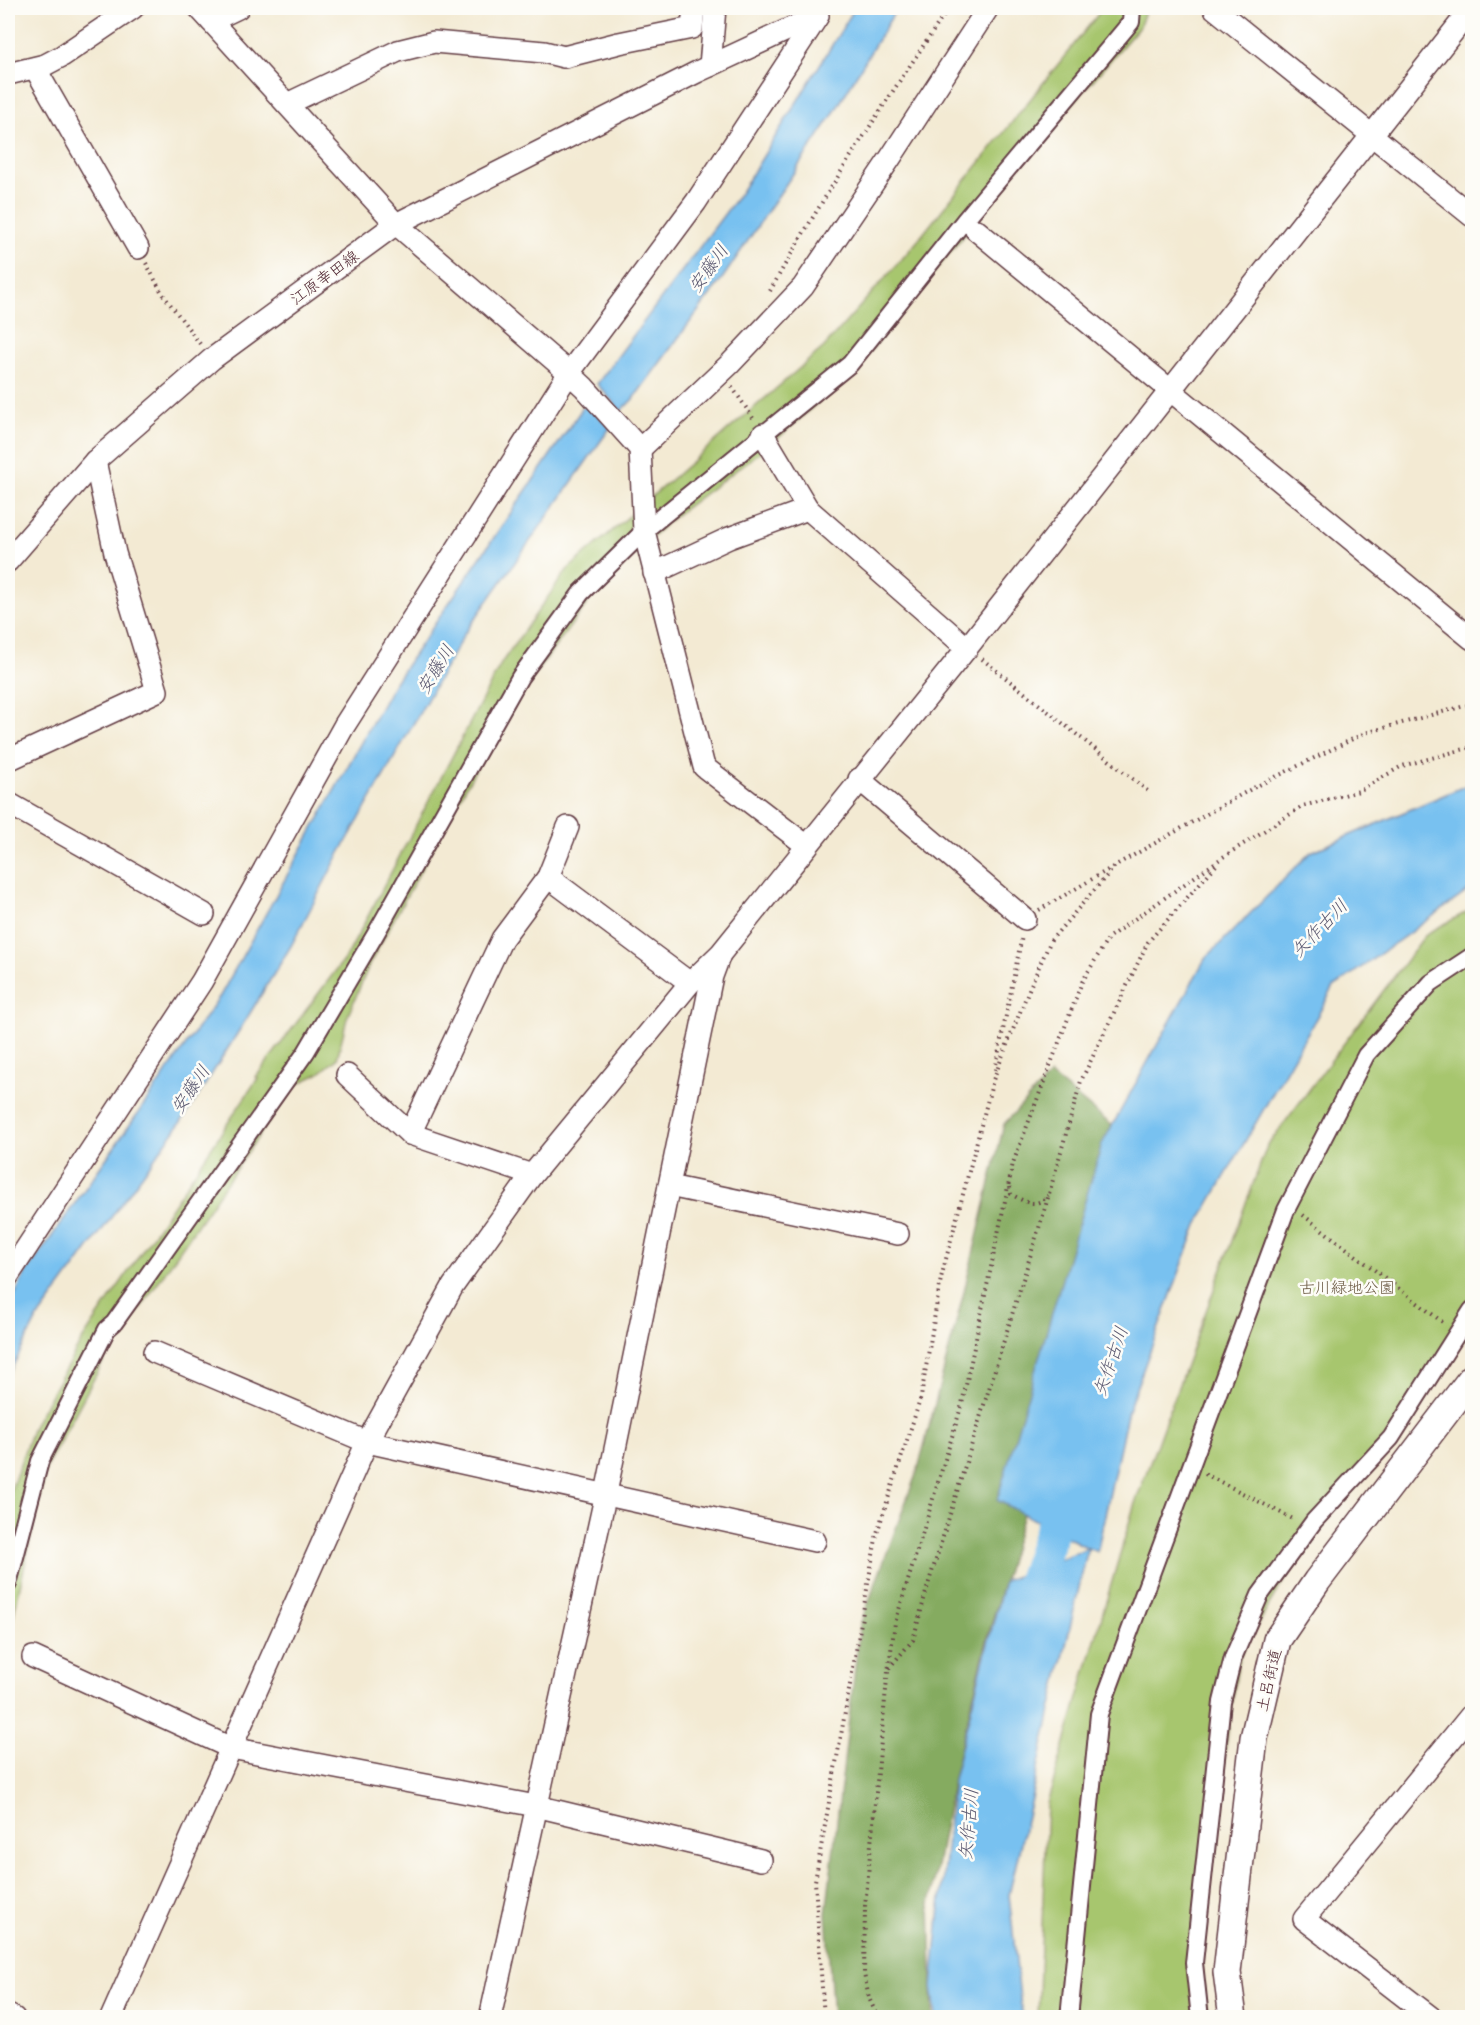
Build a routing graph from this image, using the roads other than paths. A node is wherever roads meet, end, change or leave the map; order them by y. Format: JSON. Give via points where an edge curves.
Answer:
{"nodes":[{"id":1,"x":133,"y":8,"type":"edge"},
{"id":2,"x":238,"y":8,"type":"edge"},
{"id":3,"x":694,"y":8,"type":"edge"},
{"id":4,"x":715,"y":8,"type":"edge"},
{"id":5,"x":988,"y":8,"type":"edge"},
{"id":6,"x":1132,"y":8,"type":"edge"},
{"id":7,"x":1214,"y":8,"type":"edge"},
{"id":8,"x":1473,"y":8,"type":"edge"},
{"id":9,"x":205,"y":14,"type":"edge"},
{"id":10,"x":34,"y":68,"type":"junction"},
{"id":11,"x":703,"y":69,"type":"junction"},
{"id":12,"x":8,"y":74,"type":"edge"},
{"id":13,"x":286,"y":104,"type":"junction"},
{"id":14,"x":1373,"y":135,"type":"junction"},
{"id":15,"x":1473,"y":216,"type":"edge"},
{"id":16,"x":396,"y":224,"type":"junction"},
{"id":17,"x":976,"y":230,"type":"dead end"},
{"id":18,"x":138,"y":248,"type":"road end"},
{"id":19,"x":577,"y":380,"type":"junction"},
{"id":20,"x":1169,"y":390,"type":"junction"},
{"id":21,"x":763,"y":434,"type":"junction"},
{"id":22,"x":640,"y":449,"type":"junction"},
{"id":23,"x":95,"y":461,"type":"junction"},
{"id":24,"x":808,"y":509,"type":"junction"},
{"id":25,"x":644,"y":531,"type":"junction"},
{"id":26,"x":8,"y":561,"type":"edge"},
{"id":27,"x":654,"y":573,"type":"junction"},
{"id":28,"x":1473,"y":639,"type":"edge"},
{"id":29,"x":967,"y":648,"type":"junction"},
{"id":30,"x":8,"y":760,"type":"edge"},
{"id":31,"x":859,"y":779,"type":"junction"},
{"id":32,"x":8,"y":803,"type":"edge"},
{"id":33,"x":568,"y":827,"type":"dead end"},
{"id":34,"x":807,"y":846,"type":"junction"},
{"id":35,"x":548,"y":877,"type":"junction"},
{"id":36,"x":204,"y":914,"type":"dead end"},
{"id":37,"x":1025,"y":919,"type":"road end"},
{"id":38,"x":721,"y":953,"type":"junction"},
{"id":39,"x":1473,"y":956,"type":"edge"},
{"id":40,"x":690,"y":983,"type":"junction"},
{"id":41,"x":347,"y":1075,"type":"dead end"},
{"id":42,"x":410,"y":1134,"type":"junction"},
{"id":43,"x":532,"y":1175,"type":"junction"},
{"id":44,"x":669,"y":1186,"type":"junction"},
{"id":45,"x":898,"y":1234,"type":"dead end"},
{"id":46,"x":8,"y":1276,"type":"edge"},
{"id":47,"x":1473,"y":1310,"type":"edge"},
{"id":48,"x":154,"y":1352,"type":"dead end"},
{"id":49,"x":1473,"y":1378,"type":"edge"},
{"id":50,"x":368,"y":1442,"type":"junction"},
{"id":51,"x":606,"y":1493,"type":"junction"},
{"id":52,"x":815,"y":1540,"type":"dead end"},
{"id":53,"x":8,"y":1584,"type":"edge"},
{"id":54,"x":33,"y":1657,"type":"dead end"},
{"id":55,"x":1473,"y":1714,"type":"edge"},
{"id":56,"x":231,"y":1748,"type":"junction"},
{"id":57,"x":536,"y":1806,"type":"junction"},
{"id":58,"x":761,"y":1860,"type":"dead end"},
{"id":59,"x":8,"y":2015,"type":"edge"},
{"id":60,"x":14,"y":2018,"type":"edge"},
{"id":61,"x":111,"y":2018,"type":"edge"},
{"id":62,"x":490,"y":2018,"type":"edge"},
{"id":63,"x":1069,"y":2018,"type":"edge"},
{"id":64,"x":1200,"y":2018,"type":"edge"},
{"id":65,"x":1233,"y":2018,"type":"edge"},
{"id":66,"x":1432,"y":2018,"type":"edge"}],
"edges":[{"from":1,"to":10,"type":"street","via":[[62,56]]},
{"from":2,"to":9,"type":"street"},
{"from":3,"to":13,"type":"street","via":[[692,28],[564,57],[434,42],[398,51]]},
{"from":4,"to":11,"type":"street"},
{"from":5,"to":22,"type":"street","via":[[803,287]]},
{"from":6,"to":21,"type":"street","via":[[1131,22],[850,364]]},
{"from":7,"to":14,"type":"street"},
{"from":8,"to":14,"type":"street"},
{"from":9,"to":13,"type":"street"},
{"from":10,"to":12,"type":"street"},
{"from":10,"to":18,"type":"street"},
{"from":11,"to":16,"type":"street","name":"江原幸田線"},
{"from":11,"to":19,"type":"street","name":"江原幸田線","via":[[818,16]]},
{"from":13,"to":16,"type":"street"},
{"from":14,"to":15,"type":"street"},
{"from":14,"to":20,"type":"street"},
{"from":16,"to":19,"type":"street"},
{"from":16,"to":23,"type":"street","name":"江原幸田線","via":[[212,359]]},
{"from":17,"to":20,"type":"street"},
{"from":19,"to":22,"type":"street"},
{"from":19,"to":46,"type":"street","via":[[344,726],[202,981]]},
{"from":20,"to":28,"type":"street"},
{"from":20,"to":29,"type":"street"},
{"from":21,"to":24,"type":"street"},
{"from":21,"to":25,"type":"street"},
{"from":22,"to":25,"type":"street"},
{"from":23,"to":26,"type":"street","name":"江原幸田線"},
{"from":23,"to":30,"type":"street","via":[[115,553],[157,691]]},
{"from":24,"to":27,"type":"street","via":[[729,538]]},
{"from":24,"to":29,"type":"street"},
{"from":25,"to":27,"type":"street"},
{"from":25,"to":53,"type":"street","via":[[581,593],[520,677],[306,1052],[107,1329],[40,1461]]},
{"from":27,"to":34,"type":"street","via":[[704,767]]},
{"from":29,"to":31,"type":"street"},
{"from":31,"to":34,"type":"street"},
{"from":31,"to":37,"type":"street"},
{"from":32,"to":36,"type":"street"},
{"from":33,"to":35,"type":"street"},
{"from":34,"to":38,"type":"street"},
{"from":35,"to":40,"type":"street"},
{"from":35,"to":42,"type":"street","via":[[501,939]]},
{"from":38,"to":40,"type":"street"},
{"from":38,"to":44,"type":"street","via":[[712,976]]},
{"from":39,"to":63,"type":"street","via":[[1431,983],[1366,1055],[1289,1205],[1099,1714]]},
{"from":40,"to":43,"type":"street"},
{"from":41,"to":42,"type":"street"},
{"from":42,"to":43,"type":"street"},
{"from":43,"to":50,"type":"street","via":[[453,1286]]},
{"from":44,"to":45,"type":"street"},
{"from":44,"to":51,"type":"street"},
{"from":47,"to":64,"type":"street","via":[[1391,1438],[1309,1527],[1260,1595],[1233,1658],[1222,1702],[1194,1963]]},
{"from":48,"to":50,"type":"street"},
{"from":49,"to":65,"type":"street","name":"土呂街道","via":[[1317,1581],[1277,1640],[1254,1738],[1227,1972]]},
{"from":50,"to":51,"type":"street"},
{"from":50,"to":56,"type":"street"},
{"from":51,"to":52,"type":"street"},
{"from":51,"to":57,"type":"street"},
{"from":54,"to":56,"type":"street"},
{"from":55,"to":66,"type":"street","via":[[1304,1919]]},
{"from":56,"to":57,"type":"street"},
{"from":56,"to":61,"type":"street"},
{"from":57,"to":58,"type":"street"},
{"from":57,"to":62,"type":"street"},
{"from":59,"to":60,"type":"street"}]}
